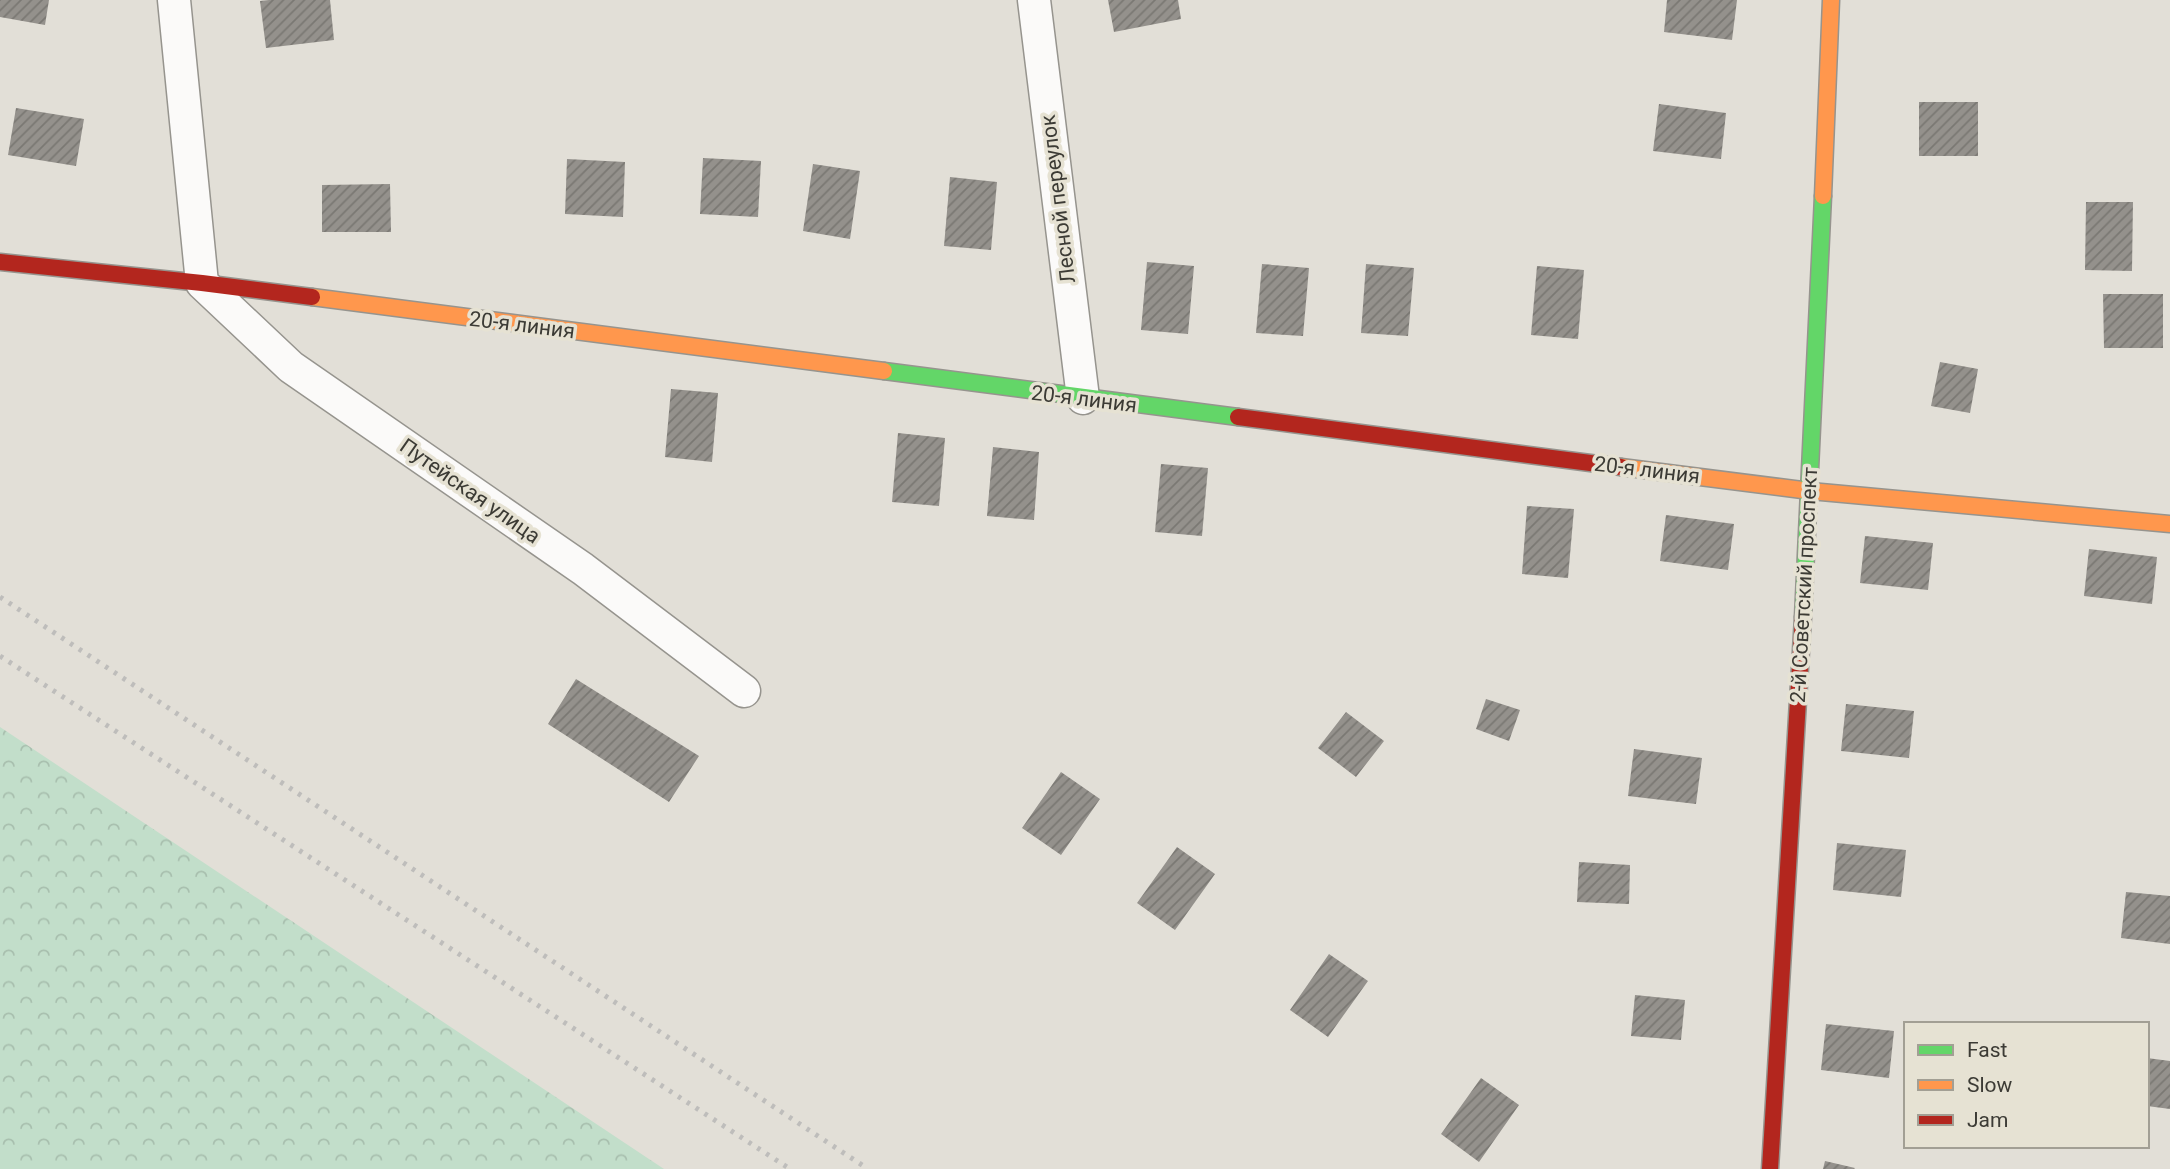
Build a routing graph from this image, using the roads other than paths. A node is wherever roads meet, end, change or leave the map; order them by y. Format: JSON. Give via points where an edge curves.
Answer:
{"nodes":[{"id":1,"x":174,"y":0,"type":"edge"},
{"id":2,"x":1034,"y":0,"type":"edge"},
{"id":3,"x":1831,"y":0,"type":"edge"},
{"id":4,"x":0,"y":262,"type":"edge"},
{"id":5,"x":202,"y":283,"type":"junction"},
{"id":6,"x":1083,"y":398,"type":"junction"},
{"id":7,"x":1810,"y":491,"type":"junction"},
{"id":8,"x":2170,"y":524,"type":"edge"},
{"id":9,"x":744,"y":691,"type":"dead end"},
{"id":10,"x":1770,"y":1169,"type":"edge"}],
"edges":[{"from":1,"to":5,"type":"street"},
{"from":2,"to":6,"type":"street","name":"Лесной переулок"},
{"from":3,"to":7,"type":"street","name":"2-й Советский проспект"},
{"from":4,"to":5,"type":"street","name":"20-я линия"},
{"from":5,"to":6,"type":"street","name":"20-я линия"},
{"from":5,"to":9,"type":"street","name":"Путейская улица","via":[[291,367],[583,569]]},
{"from":6,"to":7,"type":"street","name":"20-я линия"},
{"from":7,"to":8,"type":"street","name":"20-я линия"},
{"from":7,"to":10,"type":"street","name":"2-й Советский проспект"}]}
